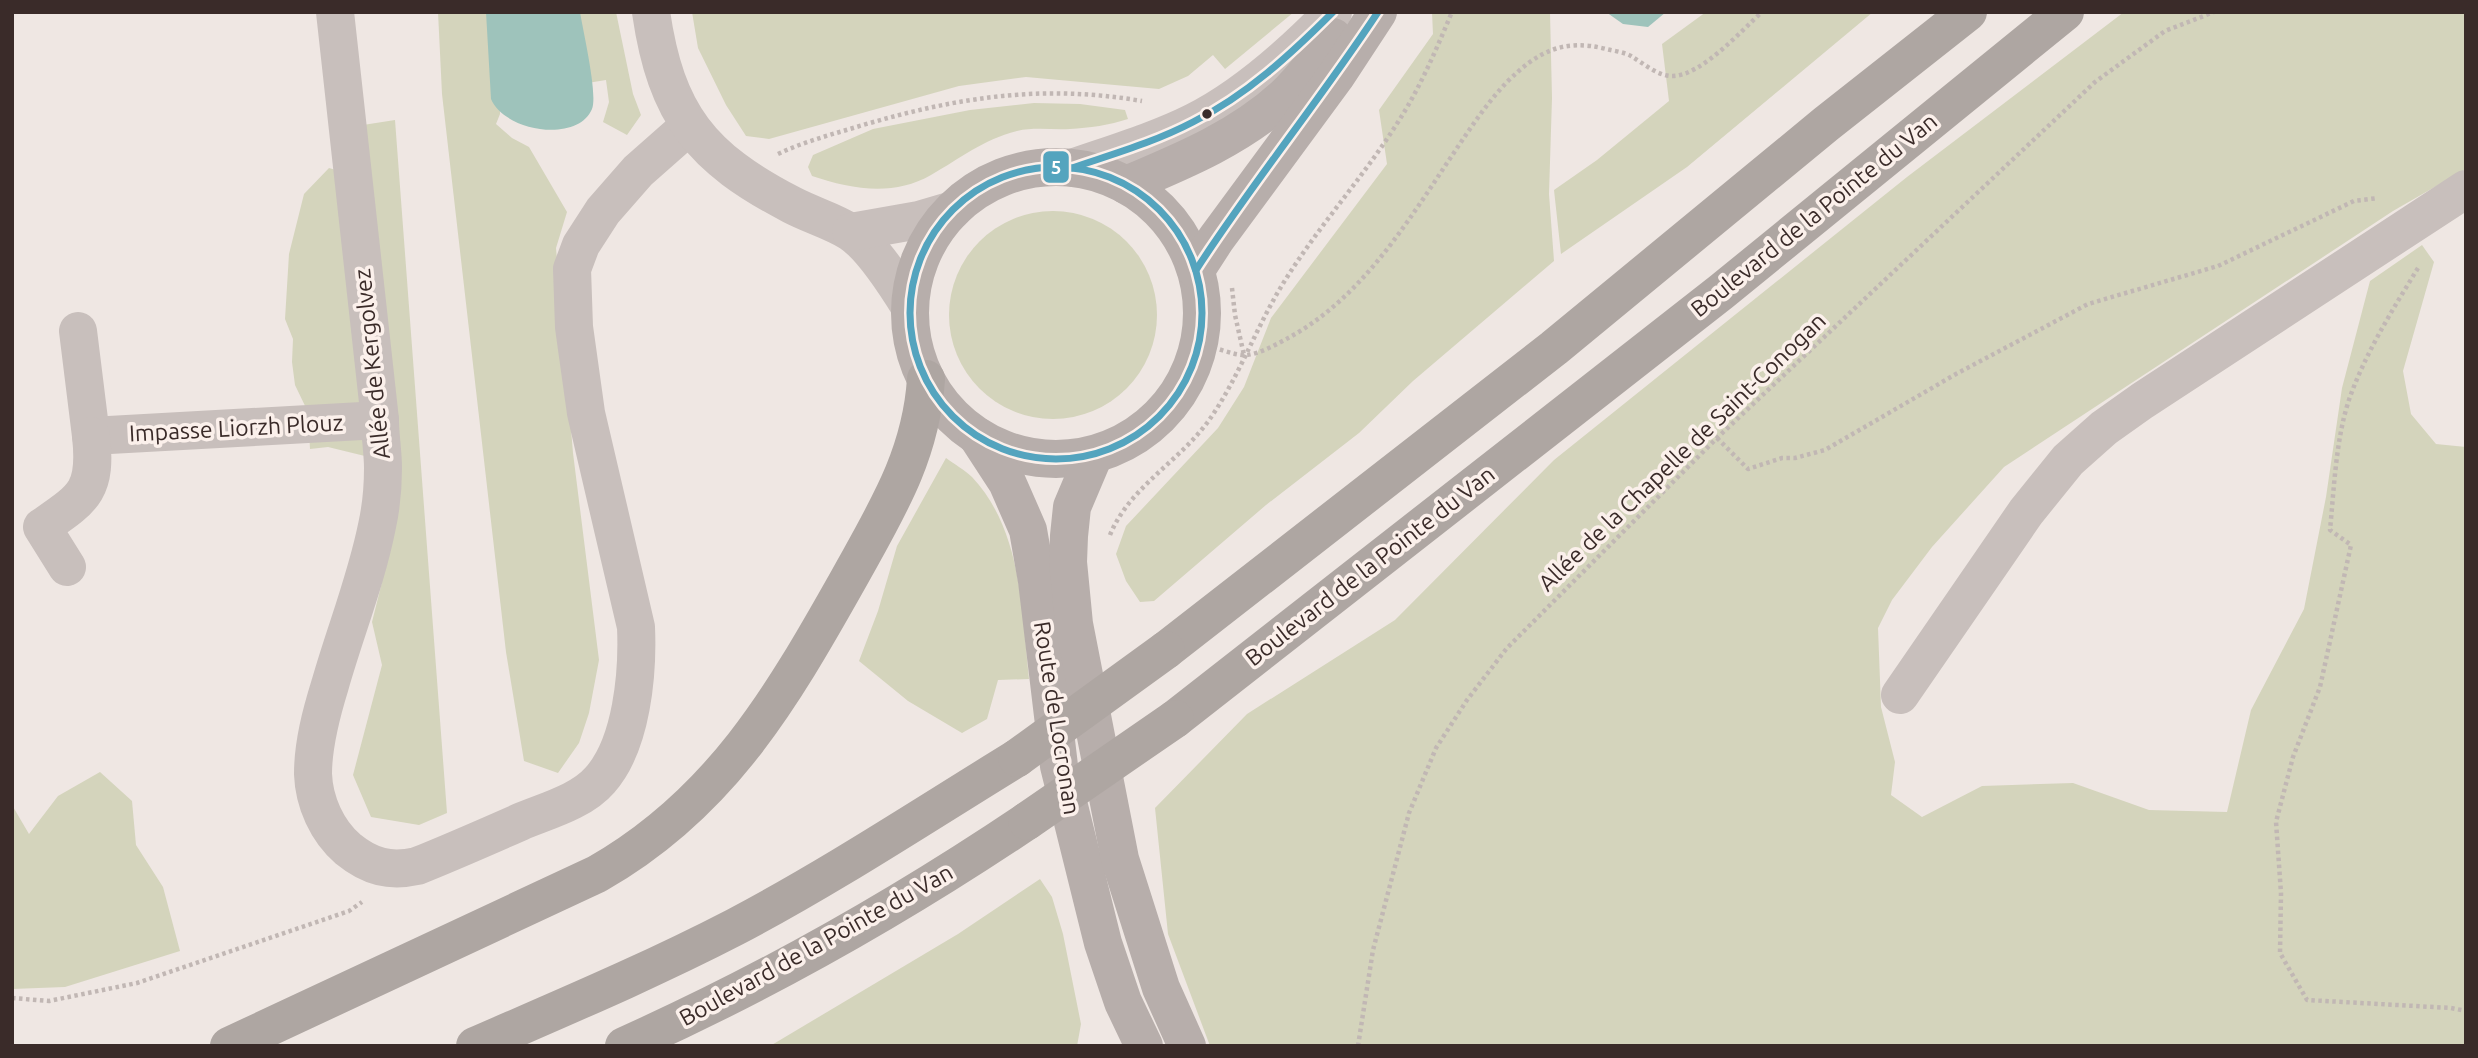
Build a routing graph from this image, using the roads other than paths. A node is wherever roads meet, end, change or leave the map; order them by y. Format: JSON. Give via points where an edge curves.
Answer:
{"nodes":[{"id":1,"x":335,"y":12,"type":"edge"},
{"id":2,"x":651,"y":12,"type":"edge"},
{"id":3,"x":1333,"y":12,"type":"edge"},
{"id":4,"x":1349,"y":12,"type":"edge"},
{"id":5,"x":1378,"y":12,"type":"edge"},
{"id":6,"x":1968,"y":12,"type":"edge"},
{"id":7,"x":2065,"y":12,"type":"edge"},
{"id":8,"x":689,"y":126,"type":"junction"},
{"id":9,"x":1072,"y":168,"type":"junction"},
{"id":10,"x":1126,"y":185,"type":"junction"},
{"id":11,"x":2466,"y":190,"type":"edge"},
{"id":12,"x":953,"y":210,"type":"junction"},
{"id":13,"x":851,"y":233,"type":"junction"},
{"id":14,"x":1196,"y":270,"type":"junction"},
{"id":15,"x":910,"y":307,"type":"junction"},
{"id":16,"x":78,"y":331,"type":"dead end"},
{"id":17,"x":926,"y":379,"type":"junction"},
{"id":18,"x":380,"y":420,"type":"junction"},
{"id":19,"x":91,"y":436,"type":"junction"},
{"id":20,"x":976,"y":436,"type":"junction"},
{"id":21,"x":1094,"y":455,"type":"junction"},
{"id":22,"x":67,"y":567,"type":"dead end"},
{"id":23,"x":1900,"y":695,"type":"dead end"},
{"id":24,"x":229,"y":1046,"type":"edge"},
{"id":25,"x":475,"y":1046,"type":"edge"},
{"id":26,"x":624,"y":1046,"type":"edge"},
{"id":27,"x":1144,"y":1046,"type":"edge"},
{"id":28,"x":1187,"y":1046,"type":"edge"}],
"edges":[{"from":1,"to":18,"type":"street","name":"Allée de Kergolvez"},
{"from":2,"to":8,"type":"street","via":[[661,63]]},
{"from":3,"to":9,"type":"street","via":[[1258,79],[1194,122]]},
{"from":4,"to":10,"type":"main road","via":[[1303,76],[1266,112],[1202,152]]},
{"from":5,"to":14,"type":"main road"},
{"from":6,"to":25,"type":"highway","bridge":true,"via":[[1554,348],[1166,650],[1017,758],[737,926]]},
{"from":7,"to":26,"type":"highway","name":"Boulevard de la Pointe du Van","bridge":true,"via":[[1721,292],[1175,719],[924,889],[764,979]]},
{"from":8,"to":13,"type":"street","via":[[726,164],[747,178]]},
{"from":8,"to":18,"type":"street","name":"Allée de Kergolvez","via":[[638,171],[603,211],[572,269],[574,327],[586,413],[633,607],[637,656],[619,749],[599,781],[564,804],[400,870],[361,860],[342,844],[322,815],[313,776],[318,728],[378,523],[383,468]]},
{"from":9,"to":10,"type":"main road"},
{"from":9,"to":12,"type":"main road","via":[[1040,167],[1008,175],[979,189]]},
{"from":10,"to":14,"type":"main road","via":[[1157,207],[1181,236]]},
{"from":11,"to":23,"type":"street","via":[[2142,401],[2068,460],[2025,512]]},
{"from":12,"to":13,"type":"street"},
{"from":12,"to":15,"type":"main road","via":[[930,239],[916,272]]},
{"from":13,"to":15,"type":"street","via":[[892,277]]},
{"from":14,"to":21,"type":"main road","via":[[1203,318],[1187,381],[1163,414],[1132,439]]},
{"from":15,"to":17,"type":"main road","via":[[916,356]]},
{"from":16,"to":19,"type":"street"},
{"from":17,"to":20,"type":"main road","via":[[947,411]]},
{"from":17,"to":24,"type":"highway","via":[[918,436],[894,494],[798,667],[718,778],[640,848],[597,874]]},
{"from":18,"to":19,"type":"street","name":"Impasse Liorzh Plouz"},
{"from":19,"to":22,"type":"street","via":[[90,485],[83,496],[41,527]]},
{"from":20,"to":21,"type":"main road","via":[[1014,453],[1041,458]]},
{"from":20,"to":27,"type":"main road","name":"Route de Locronan","via":[[1007,482],[1028,530],[1059,766],[1103,943]]},
{"from":21,"to":28,"type":"main road","name":"Route de Locronan","via":[[1072,508],[1069,586],[1074,624],[1120,859],[1161,988]]}]}
